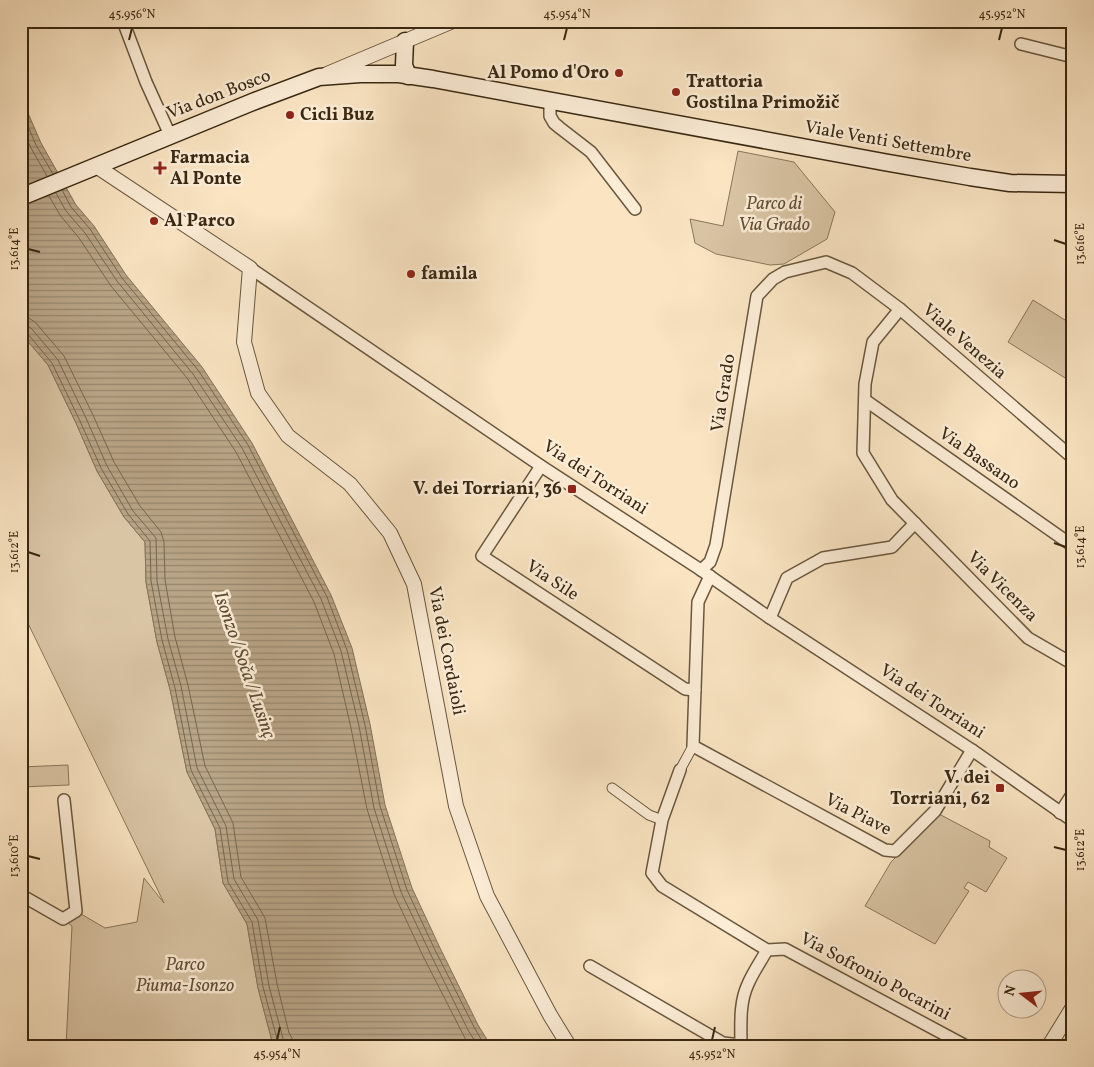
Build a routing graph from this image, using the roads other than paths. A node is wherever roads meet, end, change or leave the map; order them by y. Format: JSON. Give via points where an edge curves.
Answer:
{"nodes":[{"id":1,"x":123,"y":21,"type":"edge"},
{"id":2,"x":453,"y":21,"type":"edge"},
{"id":3,"x":406,"y":41,"type":"junction"},
{"id":4,"x":1022,"y":44,"type":"dead end"},
{"id":5,"x":1073,"y":57,"type":"edge"},
{"id":6,"x":358,"y":68,"type":"junction"},
{"id":7,"x":408,"y":76,"type":"junction"},
{"id":8,"x":319,"y":77,"type":"joint"},
{"id":9,"x":550,"y":100,"type":"junction"},
{"id":10,"x":170,"y":135,"type":"junction"},
{"id":11,"x":96,"y":166,"type":"junction"},
{"id":12,"x":1073,"y":184,"type":"edge"},
{"id":13,"x":21,"y":197,"type":"edge"},
{"id":14,"x":635,"y":209,"type":"dead end"},
{"id":15,"x":826,"y":262,"type":"joint"},
{"id":16,"x":250,"y":268,"type":"junction"},
{"id":17,"x":900,"y":310,"type":"junction"},
{"id":18,"x":865,"y":400,"type":"junction"},
{"id":19,"x":1073,"y":458,"type":"edge"},
{"id":20,"x":541,"y":466,"type":"junction"},
{"id":21,"x":915,"y":523,"type":"junction"},
{"id":22,"x":1073,"y":546,"type":"edge"},
{"id":23,"x":706,"y":573,"type":"junction"},
{"id":24,"x":770,"y":618,"type":"junction"},
{"id":25,"x":1073,"y":664,"type":"edge"},
{"id":26,"x":695,"y":690,"type":"junction"},
{"id":27,"x":693,"y":746,"type":"junction"},
{"id":28,"x":972,"y":750,"type":"junction"},
{"id":29,"x":680,"y":770,"type":"joint"},
{"id":30,"x":612,"y":788,"type":"dead end"},
{"id":31,"x":1073,"y":792,"type":"edge"},
{"id":32,"x":64,"y":800,"type":"dead end"},
{"id":33,"x":1060,"y":813,"type":"junction"},
{"id":34,"x":662,"y":820,"type":"junction"},
{"id":35,"x":1073,"y":821,"type":"edge"},
{"id":36,"x":21,"y":895,"type":"edge"},
{"id":37,"x":767,"y":950,"type":"junction"},
{"id":38,"x":590,"y":966,"type":"dead end"},
{"id":39,"x":1073,"y":1007,"type":"edge"},
{"id":40,"x":741,"y":1045,"type":"edge"},
{"id":41,"x":1051,"y":1045,"type":"edge"},
{"id":42,"x":570,"y":1046,"type":"edge"},
{"id":43,"x":966,"y":1046,"type":"edge"}],
"edges":[{"from":1,"to":10,"type":"street"},
{"from":2,"to":3,"type":"street"},
{"from":3,"to":6,"type":"street"},
{"from":3,"to":7,"type":"main road","via":[[404,65]]},
{"from":4,"to":5,"type":"street"},
{"from":6,"to":7,"type":"main road","name":"Viale Venti Settembre"},
{"from":6,"to":8,"type":"main road","name":"Viale Venti Settembre"},
{"from":7,"to":9,"type":"main road","name":"Viale Venti Settembre"},
{"from":8,"to":10,"type":"main road","name":"Via don Bosco"},
{"from":9,"to":12,"type":"main road","name":"Viale Venti Settembre","via":[[970,177],[1010,183]]},
{"from":9,"to":14,"type":"street","via":[[550,116],[554,123],[591,152]]},
{"from":10,"to":11,"type":"main road","name":"Via don Bosco"},
{"from":11,"to":13,"type":"main road","name":"Via don Bosco"},
{"from":11,"to":16,"type":"street","name":"Via dei Torriani"},
{"from":15,"to":17,"type":"street","name":"Viale Venezia","via":[[852,273]]},
{"from":15,"to":23,"type":"street","name":"Via Grado","via":[[785,272],[757,296],[716,545]]},
{"from":16,"to":20,"type":"street","name":"Via dei Torriani"},
{"from":16,"to":42,"type":"street","name":"Via dei Cordaioli","via":[[244,342],[258,393],[288,436],[350,484],[390,533],[414,584],[456,806],[487,896]]},
{"from":17,"to":18,"type":"street","name":"Via Vicenza","via":[[873,342]]},
{"from":17,"to":19,"type":"street","name":"Viale Venezia"},
{"from":18,"to":21,"type":"street","name":"Via Vicenza","via":[[864,453],[892,500]]},
{"from":18,"to":22,"type":"street","name":"Via Bassano"},
{"from":20,"to":23,"type":"street","name":"Via dei Torriani"},
{"from":20,"to":26,"type":"street","name":"Via Sile","via":[[482,556],[686,689]]},
{"from":21,"to":24,"type":"street","via":[[892,547],[823,558],[787,578]]},
{"from":21,"to":25,"type":"street","name":"Via Vicenza","via":[[1028,638]]},
{"from":23,"to":24,"type":"street","name":"Via dei Torriani"},
{"from":23,"to":26,"type":"street","via":[[698,602]]},
{"from":24,"to":28,"type":"street","name":"Via dei Torriani"},
{"from":26,"to":27,"type":"street"},
{"from":27,"to":28,"type":"street","name":"Via Piave","via":[[885,850],[895,851],[934,811]]},
{"from":27,"to":29,"type":"street"},
{"from":28,"to":33,"type":"street","name":"Via dei Torriani"},
{"from":29,"to":34,"type":"street"},
{"from":30,"to":34,"type":"street","via":[[649,815]]},
{"from":31,"to":33,"type":"street"},
{"from":32,"to":36,"type":"street","via":[[76,912],[63,920]]},
{"from":33,"to":35,"type":"street","name":"Via dei Torriani"},
{"from":34,"to":37,"type":"street","name":"Via Sofronio Pocarini","via":[[652,873],[662,886]]},
{"from":37,"to":40,"type":"street","via":[[743,998]]},
{"from":37,"to":43,"type":"street","name":"Via Sofronio Pocarini","via":[[785,949]]},
{"from":38,"to":40,"type":"street","via":[[723,1043]]},
{"from":39,"to":41,"type":"street"}]}
